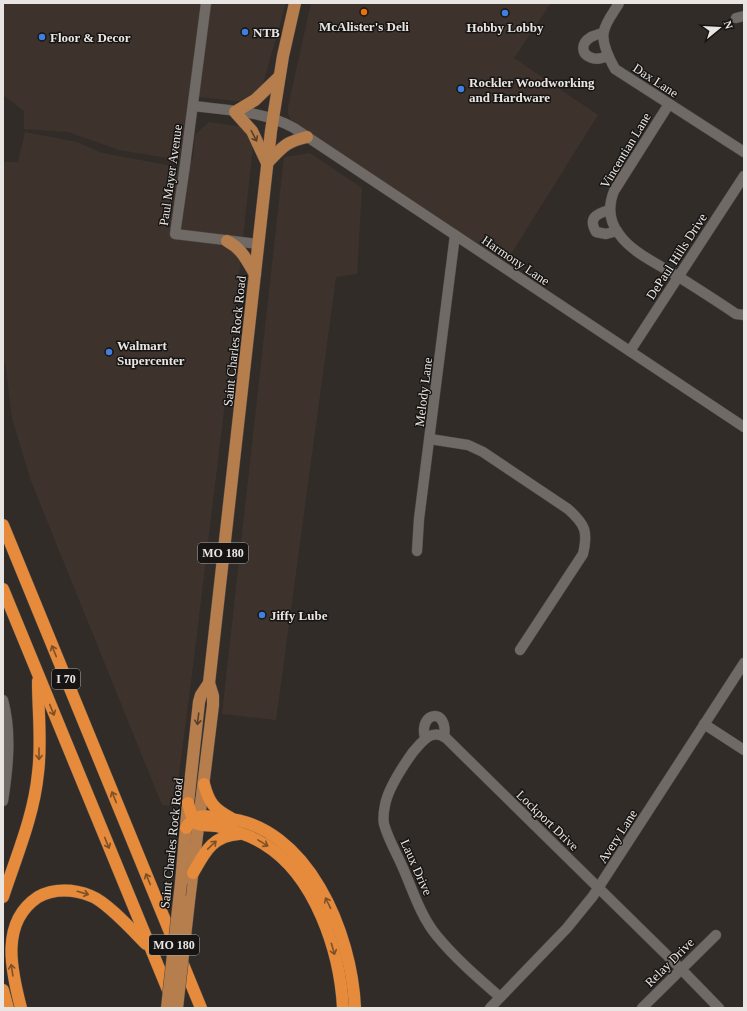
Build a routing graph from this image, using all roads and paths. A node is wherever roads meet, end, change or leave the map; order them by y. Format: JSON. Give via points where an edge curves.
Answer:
{"nodes":[{"id":1,"x":206,"y":3,"type":"edge"},
{"id":2,"x":295,"y":3,"type":"edge"},
{"id":3,"x":619,"y":3,"type":"edge"},
{"id":4,"x":603,"y":33,"type":"junction"},
{"id":5,"x":608,"y":56,"type":"junction"},
{"id":6,"x":279,"y":77,"type":"junction"},
{"id":7,"x":668,"y":104,"type":"junction"},
{"id":8,"x":193,"y":106,"type":"junction"},
{"id":9,"x":236,"y":112,"type":"junction"},
{"id":10,"x":272,"y":118,"type":"junction"},
{"id":11,"x":307,"y":137,"type":"junction"},
{"id":12,"x":744,"y":152,"type":"edge"},
{"id":13,"x":267,"y":163,"type":"junction"},
{"id":14,"x":744,"y":176,"type":"edge"},
{"id":15,"x":609,"y":210,"type":"junction"},
{"id":16,"x":617,"y":231,"type":"junction"},
{"id":17,"x":455,"y":235,"type":"junction"},
{"id":18,"x":227,"y":241,"type":"junction"},
{"id":19,"x":258,"y":244,"type":"junction"},
{"id":20,"x":255,"y":274,"type":"junction"},
{"id":21,"x":679,"y":276,"type":"junction"},
{"id":22,"x":744,"y":315,"type":"edge"},
{"id":23,"x":630,"y":351,"type":"junction"},
{"id":24,"x":744,"y":427,"type":"edge"},
{"id":25,"x":430,"y":440,"type":"junction"},
{"id":26,"x":3,"y":525,"type":"edge"},
{"id":27,"x":417,"y":551,"type":"dead end"},
{"id":28,"x":3,"y":589,"type":"edge"},
{"id":29,"x":520,"y":650,"type":"dead end"},
{"id":30,"x":744,"y":663,"type":"edge"},
{"id":31,"x":38,"y":674,"type":"junction"},
{"id":32,"x":209,"y":683,"type":"junction"},
{"id":33,"x":3,"y":700,"type":"edge"},
{"id":34,"x":704,"y":724,"type":"junction"},
{"id":35,"x":434,"y":736,"type":"joint"},
{"id":36,"x":744,"y":750,"type":"edge"},
{"id":37,"x":204,"y":784,"type":"junction"},
{"id":38,"x":3,"y":801,"type":"edge"},
{"id":39,"x":188,"y":802,"type":"joint"},
{"id":40,"x":232,"y":818,"type":"junction"},
{"id":41,"x":195,"y":822,"type":"junction"},
{"id":42,"x":242,"y":833,"type":"junction"},
{"id":43,"x":193,"y":873,"type":"junction"},
{"id":44,"x":599,"y":888,"type":"junction"},
{"id":45,"x":3,"y":897,"type":"edge"},
{"id":46,"x":716,"y":935,"type":"dead end"},
{"id":47,"x":150,"y":947,"type":"junction"},
{"id":48,"x":681,"y":969,"type":"junction"},
{"id":49,"x":3,"y":990,"type":"edge"},
{"id":50,"x":195,"y":993,"type":"junction"},
{"id":51,"x":500,"y":997,"type":"junction"},
{"id":52,"x":8,"y":1008,"type":"edge"},
{"id":53,"x":21,"y":1008,"type":"edge"},
{"id":54,"x":167,"y":1008,"type":"edge"},
{"id":55,"x":176,"y":1008,"type":"edge"},
{"id":56,"x":201,"y":1008,"type":"edge"},
{"id":57,"x":207,"y":1008,"type":"edge"},
{"id":58,"x":343,"y":1008,"type":"edge"},
{"id":59,"x":355,"y":1008,"type":"edge"},
{"id":60,"x":490,"y":1008,"type":"edge"},
{"id":61,"x":642,"y":1008,"type":"edge"},
{"id":62,"x":719,"y":1008,"type":"edge"}],
"edges":[{"from":1,"to":8,"type":"street","name":"Paul Mayer Avenue"},
{"from":2,"to":6,"type":"main road","name":"Saint Charles Rock Road","number":"MO 180"},
{"from":3,"to":4,"type":"street"},
{"from":4,"to":5,"type":"street","name":"Dax Lane"},
{"from":4,"to":5,"type":"street","via":[[592,37],[584,43],[583,48],[585,54],[592,58]]},
{"from":5,"to":7,"type":"street","name":"Dax Lane","via":[[615,69]]},
{"from":6,"to":9,"type":"main road","via":[[255,100]]},
{"from":6,"to":10,"type":"main road","name":"Saint Charles Rock Road","number":"MO 180"},
{"from":7,"to":12,"type":"street","name":"Dax Lane"},
{"from":7,"to":15,"type":"street","name":"Vincentian Lane","via":[[614,191]]},
{"from":8,"to":9,"type":"street"},
{"from":8,"to":18,"type":"street","name":"Paul Mayer Avenue","via":[[175,234]]},
{"from":9,"to":10,"type":"street"},
{"from":9,"to":13,"type":"main road","one_way":true,"via":[[252,131]]},
{"from":10,"to":11,"type":"street","name":"Harmony Lane"},
{"from":10,"to":13,"type":"main road","name":"Saint Charles Rock Road","number":"MO 180"},
{"from":11,"to":13,"type":"main road","via":[[286,144]]},
{"from":11,"to":17,"type":"street","name":"Harmony Lane"},
{"from":13,"to":19,"type":"main road","name":"Saint Charles Rock Road","number":"MO 180"},
{"from":14,"to":21,"type":"street","name":"DePaul Hills Drive"},
{"from":15,"to":16,"type":"street","name":"Vincentian Lane"},
{"from":15,"to":16,"type":"street","name":"Vincentian Lane","via":[[594,217],[592,226],[596,232],[606,234]]},
{"from":16,"to":21,"type":"street","name":"Vincentian Lane","via":[[630,245]]},
{"from":17,"to":23,"type":"street","name":"Harmony Lane"},
{"from":17,"to":25,"type":"street","name":"Melody Lane"},
{"from":18,"to":19,"type":"street","name":"Paul Mayer Avenue"},
{"from":18,"to":20,"type":"main road","via":[[241,251]]},
{"from":19,"to":20,"type":"main road","name":"Saint Charles Rock Road","number":"MO 180"},
{"from":20,"to":32,"type":"main road","name":"Saint Charles Rock Road","number":"MO 180"},
{"from":21,"to":22,"type":"street","name":"Vincentian Lane","via":[[736,314]]},
{"from":21,"to":23,"type":"street","name":"DePaul Hills Drive"},
{"from":23,"to":24,"type":"street","name":"Harmony Lane"},
{"from":25,"to":27,"type":"street","name":"Melody Lane"},
{"from":25,"to":29,"type":"street","via":[[468,445],[483,452],[568,509],[579,519],[584,530],[584,554]]},
{"from":50,"to":26,"type":"highway","number":"I 70","one_way":true},
{"from":28,"to":31,"type":"highway","number":"I 70"},
{"from":30,"to":34,"type":"street","name":"Avery Lane"},
{"from":31,"to":45,"type":"highway","one_way":true,"via":[[40,757],[34,801]]},
{"from":31,"to":47,"type":"highway","number":"I 70","one_way":true},
{"from":32,"to":37,"type":"main road","name":"Saint Charles Rock Road","number":"MO 180","via":[[213,704]]},
{"from":32,"to":39,"type":"main road","name":"Saint Charles Rock Road","number":"MO 180","one_way":true,"via":[[199,702]]},
{"from":33,"to":38,"type":"street","via":[[9,738]]},
{"from":34,"to":36,"type":"street"},
{"from":34,"to":44,"type":"street","name":"Avery Lane"},
{"from":35,"to":44,"type":"street","name":"Lockport Drive"},
{"from":35,"to":51,"type":"street","name":"Laux Drive","via":[[411,756],[390,789],[384,823],[424,916],[436,935]]},
{"from":37,"to":40,"type":"highway","via":[[214,807]]},
{"from":37,"to":41,"type":"main road","name":"Saint Charles Rock Road","number":"MO 180"},
{"from":39,"to":41,"type":"highway"},
{"from":40,"to":41,"type":"highway"},
{"from":59,"to":40,"type":"highway","one_way":true,"via":[[346,950],[328,904],[310,871],[292,850],[278,839],[264,830]]},
{"from":41,"to":42,"type":"highway"},
{"from":41,"to":43,"type":"main road","name":"Saint Charles Rock Road","number":"MO 180"},
{"from":41,"to":54,"type":"main road","name":"Saint Charles Rock Road","number":"MO 180","bridge":true,"via":[[181,883]]},
{"from":43,"to":42,"type":"highway","one_way":true,"via":[[209,847],[216,841]]},
{"from":42,"to":58,"type":"highway","one_way":true,"via":[[265,844],[281,857],[294,870],[309,892],[332,948],[340,979]]},
{"from":43,"to":55,"type":"main road","name":"Saint Charles Rock Road","number":"MO 180","bridge":true},
{"from":44,"to":48,"type":"street","name":"Lockport Drive"},
{"from":44,"to":51,"type":"street","name":"Avery Lane","via":[[567,928]]},
{"from":46,"to":48,"type":"street","name":"Relay Drive"},
{"from":53,"to":47,"type":"highway","one_way":true,"via":[[11,962],[10,940],[19,914],[29,903],[44,894],[61,890],[92,896],[105,904]]},
{"from":47,"to":55,"type":"highway","number":"I 70"},
{"from":48,"to":61,"type":"street","name":"Relay Drive"},
{"from":48,"to":62,"type":"street","name":"Lockport Drive"},
{"from":49,"to":52,"type":"highway"},
{"from":50,"to":56,"type":"highway","number":"I 70"},
{"from":50,"to":57,"type":"highway"},
{"from":51,"to":60,"type":"street","name":"Avery Lane"}]}
